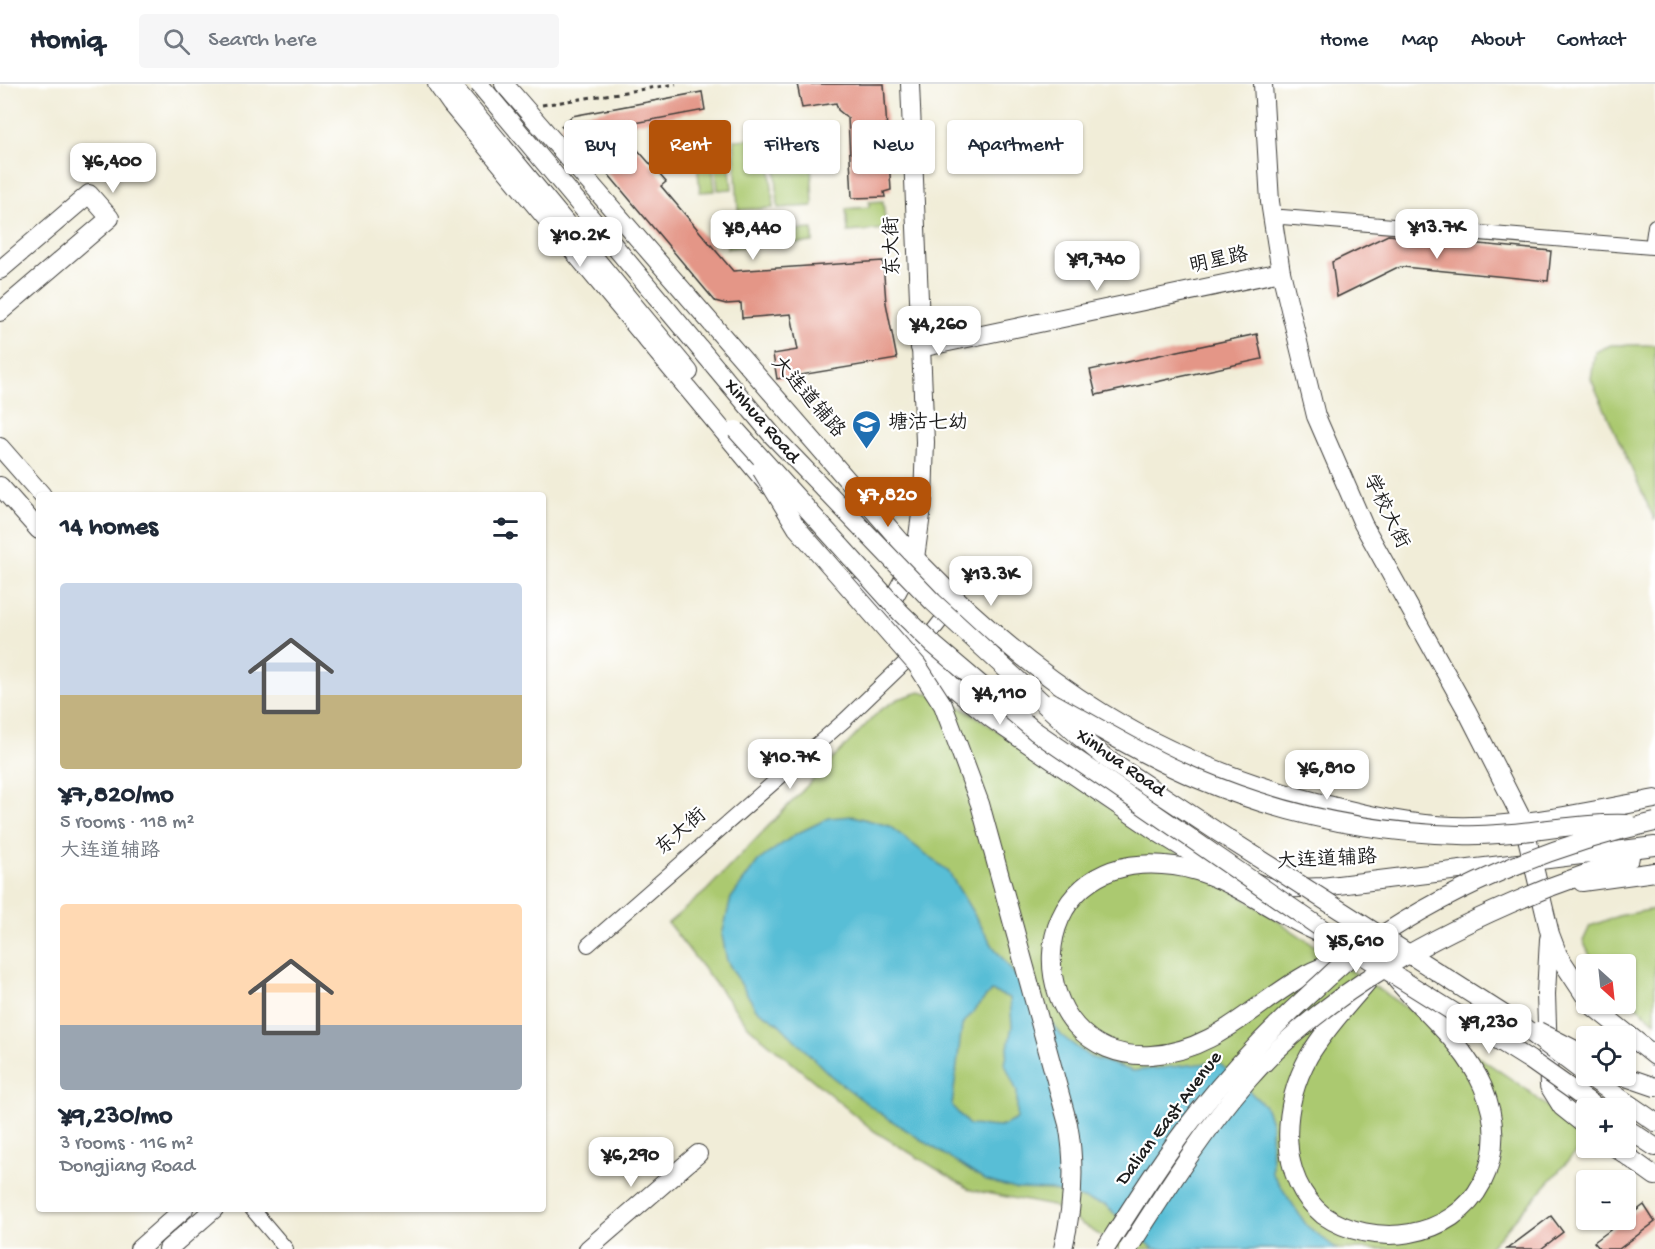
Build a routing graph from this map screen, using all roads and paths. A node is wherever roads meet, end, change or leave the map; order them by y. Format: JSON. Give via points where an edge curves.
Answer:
{"nodes":[{"id":1,"x":437,"y":84,"type":"edge"},
{"id":2,"x":451,"y":84,"type":"edge"},
{"id":3,"x":479,"y":84,"type":"edge"},
{"id":4,"x":504,"y":84,"type":"edge"},
{"id":5,"x":676,"y":84,"type":"edge"},
{"id":6,"x":910,"y":84,"type":"edge"},
{"id":7,"x":1263,"y":84,"type":"edge"},
{"id":8,"x":525,"y":108,"type":"junction"},
{"id":9,"x":1273,"y":222,"type":"junction"},
{"id":10,"x":1655,"y":226,"type":"edge"},
{"id":11,"x":0,"y":270,"type":"edge"},
{"id":12,"x":1281,"y":272,"type":"junction"},
{"id":13,"x":0,"y":312,"type":"edge"},
{"id":14,"x":920,"y":348,"type":"junction"},
{"id":15,"x":736,"y":430,"type":"junction"},
{"id":16,"x":0,"y":447,"type":"edge"},
{"id":17,"x":0,"y":486,"type":"edge"},
{"id":18,"x":39,"y":492,"type":"edge"},
{"id":19,"x":36,"y":527,"type":"edge"},
{"id":20,"x":915,"y":558,"type":"junction"},
{"id":21,"x":957,"y":601,"type":"junction"},
{"id":22,"x":885,"y":614,"type":"junction"},
{"id":23,"x":917,"y":651,"type":"junction"},
{"id":24,"x":1029,"y":690,"type":"junction"},
{"id":25,"x":1655,"y":799,"type":"edge"},
{"id":26,"x":1523,"y":821,"type":"junction"},
{"id":27,"x":1648,"y":824,"type":"edge"},
{"id":28,"x":1655,"y":846,"type":"edge"},
{"id":29,"x":1655,"y":851,"type":"edge"},
{"id":30,"x":1534,"y":863,"type":"junction"},
{"id":31,"x":1655,"y":872,"type":"edge"},
{"id":32,"x":1550,"y":887,"type":"junction"},
{"id":33,"x":1550,"y":934,"type":"junction"},
{"id":34,"x":1337,"y":939,"type":"junction"},
{"id":35,"x":588,"y":945,"type":"dead end"},
{"id":36,"x":1351,"y":957,"type":"junction"},
{"id":37,"x":1371,"y":978,"type":"junction"},
{"id":38,"x":1395,"y":978,"type":"junction"},
{"id":39,"x":1576,"y":982,"type":"edge"},
{"id":40,"x":1602,"y":1014,"type":"edge"},
{"id":41,"x":1522,"y":1026,"type":"junction"},
{"id":42,"x":1576,"y":1050,"type":"edge"},
{"id":43,"x":1655,"y":1056,"type":"edge"},
{"id":44,"x":1576,"y":1066,"type":"edge"},
{"id":45,"x":1636,"y":1080,"type":"edge"},
{"id":46,"x":1604,"y":1086,"type":"edge"},
{"id":47,"x":1655,"y":1087,"type":"edge"},
{"id":48,"x":1584,"y":1098,"type":"edge"},
{"id":49,"x":1576,"y":1118,"type":"edge"},
{"id":50,"x":1655,"y":1122,"type":"edge"},
{"id":51,"x":1636,"y":1135,"type":"edge"},
{"id":52,"x":1655,"y":1147,"type":"edge"},
{"id":53,"x":698,"y":1154,"type":"dead end"},
{"id":54,"x":1630,"y":1158,"type":"edge"},
{"id":55,"x":1655,"y":1176,"type":"edge"},
{"id":56,"x":181,"y":1212,"type":"edge"},
{"id":57,"x":211,"y":1212,"type":"edge"},
{"id":58,"x":255,"y":1212,"type":"edge"},
{"id":59,"x":139,"y":1249,"type":"edge"},
{"id":60,"x":168,"y":1249,"type":"edge"},
{"id":61,"x":286,"y":1249,"type":"edge"},
{"id":62,"x":588,"y":1249,"type":"edge"},
{"id":63,"x":1063,"y":1249,"type":"edge"},
{"id":64,"x":1105,"y":1249,"type":"edge"},
{"id":65,"x":1128,"y":1249,"type":"edge"}],
"edges":[{"from":1,"to":22,"type":"main road","name":"大连道辅路","via":[[720,430]]},
{"from":2,"to":15,"type":"main road","name":"Xinhua Road"},
{"from":3,"to":24,"type":"main road","name":"Xinhua Road","bridge":true,"via":[[773,436],[933,602]]},
{"from":4,"to":8,"type":"main road","name":"大连道辅路"},
{"from":5,"to":8,"type":"path"},
{"from":6,"to":14,"type":"main road","name":"东大街"},
{"from":7,"to":9,"type":"main road","name":"学校大街"},
{"from":8,"to":20,"type":"main road","name":"大连道辅路"},
{"from":9,"to":10,"type":"street","via":[[1282,217],[1652,247]]},
{"from":9,"to":12,"type":"main road","name":"学校大街"},
{"from":11,"to":13,"type":"main road","via":[[89,194],[110,218]]},
{"from":12,"to":14,"type":"main road","name":"明星路"},
{"from":12,"to":26,"type":"main road","name":"学校大街","via":[[1316,416],[1363,524]]},
{"from":14,"to":20,"type":"main road","name":"东大街","via":[[923,500]]},
{"from":15,"to":34,"type":"main road","name":"Xinhua Road","bridge":true,"via":[[901,613],[983,688],[1077,762]]},
{"from":15,"to":63,"type":"main road","bridge":true,"via":[[796,528],[931,683],[957,737],[980,804],[1068,1124],[1073,1189]]},
{"from":16,"to":18,"type":"main road"},
{"from":17,"to":19,"type":"main road"},
{"from":20,"to":21,"type":"main road","name":"大连道辅路"},
{"from":20,"to":22,"type":"main road","name":"东大街"},
{"from":21,"to":23,"type":"street","name":"东大街"},
{"from":21,"to":26,"type":"main road","name":"大连道辅路","via":[[1033,668],[1090,707],[1148,741],[1250,783],[1393,821],[1454,826]]},
{"from":22,"to":23,"type":"main road","name":"大连道辅路"},
{"from":23,"to":30,"type":"main road","name":"大连道辅路","via":[[951,686],[992,718],[1149,826],[1206,862],[1262,885],[1277,889],[1322,887]]},
{"from":23,"to":35,"type":"street","name":"东大街","via":[[845,720]]},
{"from":24,"to":27,"type":"main road","bridge":true,"via":[[1197,779],[1318,818],[1392,830],[1460,835],[1533,832],[1582,824]]},
{"from":24,"to":41,"type":"main road","name":"Xinhua Road","bridge":true,"via":[[1107,759]]},
{"from":25,"to":26,"type":"main road","name":"大连道辅路"},
{"from":26,"to":30,"type":"main road","name":"学校大街"},
{"from":27,"to":36,"type":"main road","name":"Dalian East Avenue","bridge":true,"via":[[1571,846],[1484,880],[1402,922]]},
{"from":28,"to":30,"type":"main road","name":"大连道辅路"},
{"from":29,"to":32,"type":"main road","name":"Dalian East Avenue"},
{"from":30,"to":33,"type":"main road","name":"学校大街"},
{"from":31,"to":32,"type":"main road"},
{"from":32,"to":37,"type":"main road","name":"Dalian East Avenue","bridge":true,"via":[[1456,929]]},
{"from":33,"to":39,"type":"main road"},
{"from":33,"to":49,"type":"main road","via":[[1546,994],[1549,1086],[1562,1107]]},
{"from":34,"to":36,"type":"main road","bridge":true,"via":[[1297,923],[1197,871],[1172,865],[1138,865],[1107,873],[1079,892],[1058,924],[1050,965],[1056,992],[1082,1029],[1113,1049],[1139,1056],[1204,1041],[1306,975]]},
{"from":34,"to":38,"type":"main road","bridge":true},
{"from":36,"to":64,"type":"main road","name":"Dalian East Avenue","bridge":true,"via":[[1288,1013],[1220,1086],[1178,1140]]},
{"from":37,"to":38,"type":"main road","bridge":true,"via":[[1309,1058],[1294,1091],[1288,1149],[1293,1172],[1322,1215],[1359,1234],[1396,1239],[1432,1230],[1466,1207],[1488,1171],[1495,1130],[1488,1100],[1472,1066],[1450,1036]]},
{"from":37,"to":65,"type":"main road","name":"Dalian East Avenue","bridge":true,"via":[[1320,1012],[1248,1081],[1207,1131]]},
{"from":38,"to":48,"type":"main road","bridge":true,"via":[[1530,1060]]},
{"from":40,"to":43,"type":"main road"},
{"from":41,"to":42,"type":"main road","bridge":true},
{"from":41,"to":44,"type":"main road","bridge":true},
{"from":45,"to":47,"type":"main road"},
{"from":46,"to":50,"type":"main road"},
{"from":51,"to":52,"type":"main road"},
{"from":53,"to":62,"type":"main road"},
{"from":54,"to":55,"type":"main road"},
{"from":56,"to":59,"type":"main road"},
{"from":57,"to":60,"type":"main road"},
{"from":58,"to":61,"type":"street"}]}
